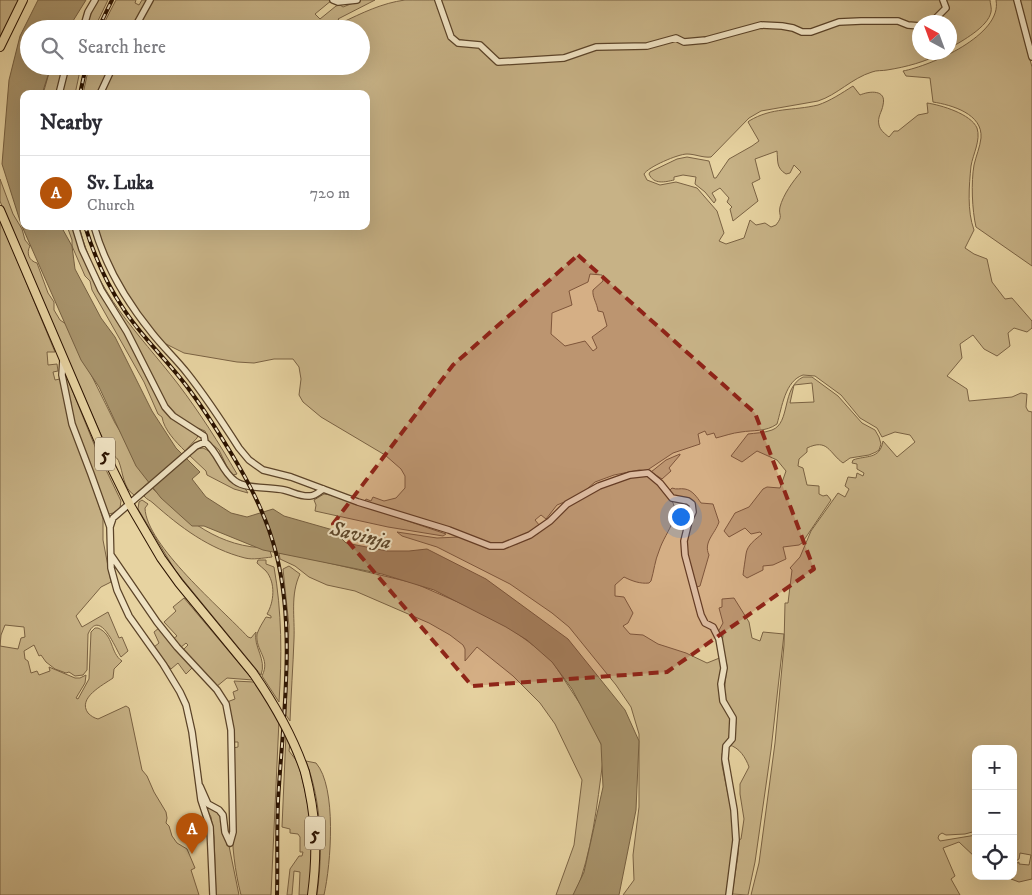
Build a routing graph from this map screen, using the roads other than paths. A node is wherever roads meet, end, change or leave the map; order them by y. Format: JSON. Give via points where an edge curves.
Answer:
{"nodes":[{"id":1,"x":23,"y":0,"type":"edge"},
{"id":2,"x":95,"y":0,"type":"edge"},
{"id":3,"x":150,"y":0,"type":"edge"},
{"id":4,"x":334,"y":0,"type":"edge"},
{"id":5,"x":357,"y":0,"type":"edge"},
{"id":6,"x":438,"y":0,"type":"edge"},
{"id":7,"x":943,"y":0,"type":"edge"},
{"id":8,"x":1017,"y":0,"type":"edge"},
{"id":9,"x":939,"y":15,"type":"edge"},
{"id":10,"x":86,"y":20,"type":"edge"},
{"id":11,"x":139,"y":20,"type":"edge"},
{"id":12,"x":912,"y":25,"type":"edge"},
{"id":13,"x":0,"y":47,"type":"edge"},
{"id":14,"x":1032,"y":57,"type":"edge"},
{"id":15,"x":64,"y":75,"type":"edge"},
{"id":16,"x":109,"y":75,"type":"edge"},
{"id":17,"x":60,"y":90,"type":"edge"},
{"id":18,"x":102,"y":90,"type":"edge"},
{"id":19,"x":0,"y":210,"type":"edge"},
{"id":20,"x":76,"y":230,"type":"edge"},
{"id":21,"x":95,"y":230,"type":"edge"},
{"id":22,"x":64,"y":359,"type":"junction"},
{"id":23,"x":205,"y":442,"type":"junction"},
{"id":24,"x":323,"y":489,"type":"junction"},
{"id":25,"x":130,"y":505,"type":"junction"},
{"id":26,"x":110,"y":527,"type":"junction"},
{"id":27,"x":110,"y":553,"type":"junction"},
{"id":28,"x":199,"y":784,"type":"junction"},
{"id":29,"x":213,"y":895,"type":"edge"},
{"id":30,"x":312,"y":895,"type":"edge"},
{"id":31,"x":729,"y":895,"type":"edge"}],
"edges":[{"from":1,"to":13,"type":"main road"},
{"from":2,"to":10,"type":"street"},
{"from":3,"to":11,"type":"street"},
{"from":4,"to":5,"type":"street"},
{"from":6,"to":12,"type":"street","via":[[451,37],[458,43],[480,45],[498,62],[564,58],[596,48],[646,46],[676,38],[684,42],[701,41],[761,26],[782,26],[811,32],[839,22],[898,21]]},
{"from":7,"to":9,"type":"street","via":[[946,8]]},
{"from":8,"to":14,"type":"street"},
{"from":15,"to":17,"type":"street"},
{"from":16,"to":18,"type":"street"},
{"from":19,"to":22,"type":"main road","number":"5"},
{"from":20,"to":23,"type":"street","via":[[101,290],[127,332],[158,396],[173,416],[204,436]]},
{"from":21,"to":24,"type":"street","via":[[113,276],[134,310],[188,374],[249,460],[263,470]]},
{"from":22,"to":25,"type":"main road","number":"5"},
{"from":22,"to":26,"type":"street","via":[[62,375],[72,424]]},
{"from":23,"to":24,"type":"street","via":[[226,472],[243,486],[284,490],[300,496],[312,496]]},
{"from":23,"to":25,"type":"street","via":[[190,451]]},
{"from":24,"to":31,"type":"street","via":[[490,546],[504,546],[530,535],[567,504],[630,474],[648,473],[672,498],[692,504],[693,512],[684,541],[685,555],[701,615],[719,638],[724,668],[723,700],[733,718],[732,739],[726,746],[725,758],[736,840]]},
{"from":25,"to":26,"type":"street","via":[[113,518]]},
{"from":25,"to":30,"type":"main road","number":"5","bridge":true,"via":[[157,552],[253,673],[292,736],[305,772],[314,813],[316,864]]},
{"from":26,"to":27,"type":"street"},
{"from":27,"to":28,"type":"street","via":[[111,568],[124,606],[186,705]]},
{"from":27,"to":28,"type":"street","via":[[157,622],[226,704],[232,756],[233,832],[230,843],[223,814],[208,804]]},
{"from":28,"to":29,"type":"street","via":[[200,800],[210,827]]}]}
